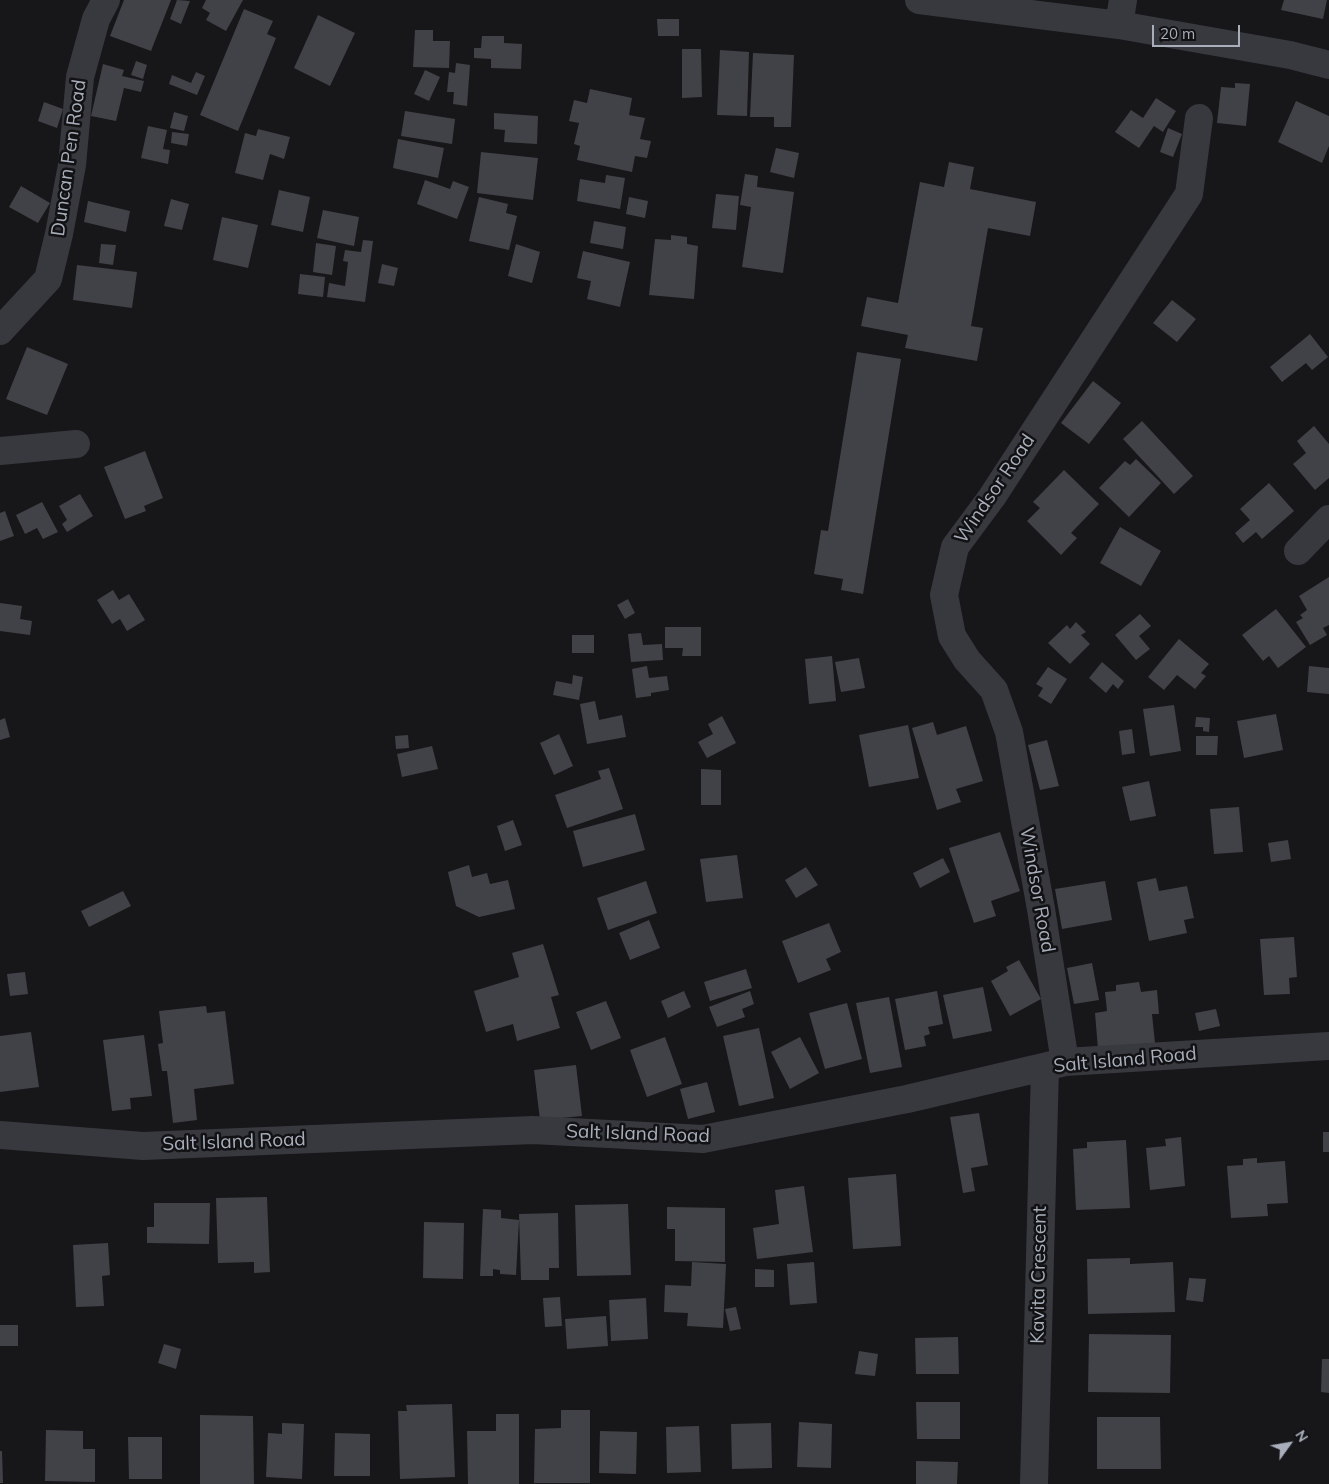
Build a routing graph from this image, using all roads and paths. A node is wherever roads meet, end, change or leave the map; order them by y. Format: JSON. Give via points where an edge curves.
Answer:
{"nodes":[{"id":1,"x":106,"y":0,"type":"edge"},
{"id":2,"x":919,"y":0,"type":"edge"},
{"id":3,"x":1121,"y":12,"type":"edge"},
{"id":4,"x":1329,"y":65,"type":"edge"},
{"id":5,"x":1199,"y":118,"type":"dead end"},
{"id":6,"x":0,"y":331,"type":"edge"},
{"id":7,"x":76,"y":444,"type":"dead end"},
{"id":8,"x":0,"y":451,"type":"edge"},
{"id":9,"x":1329,"y":519,"type":"edge"},
{"id":10,"x":1298,"y":551,"type":"dead end"},
{"id":11,"x":1329,"y":1046,"type":"edge"},
{"id":12,"x":1055,"y":1065,"type":"junction"},
{"id":13,"x":0,"y":1135,"type":"edge"},
{"id":14,"x":1034,"y":1484,"type":"edge"}],
"edges":[{"from":1,"to":6,"type":"street","name":"Duncan Pen Road","via":[[96,19],[80,77],[72,165],[48,279]]},
{"from":2,"to":3,"type":"street"},
{"from":3,"to":4,"type":"street"},
{"from":5,"to":12,"type":"street","name":"Windsor Road","via":[[1189,194],[992,497],[955,547],[944,595],[952,636],[967,660],[994,690],[1009,732],[1042,910]]},
{"from":7,"to":8,"type":"street"},
{"from":9,"to":10,"type":"street"},
{"from":11,"to":12,"type":"street","name":"Salt Island Road"},
{"from":12,"to":13,"type":"street","name":"Salt Island Road","via":[[907,1099],[703,1139],[533,1130],[143,1146]]},
{"from":12,"to":14,"type":"street","name":"Kavita Crescent"}]}
